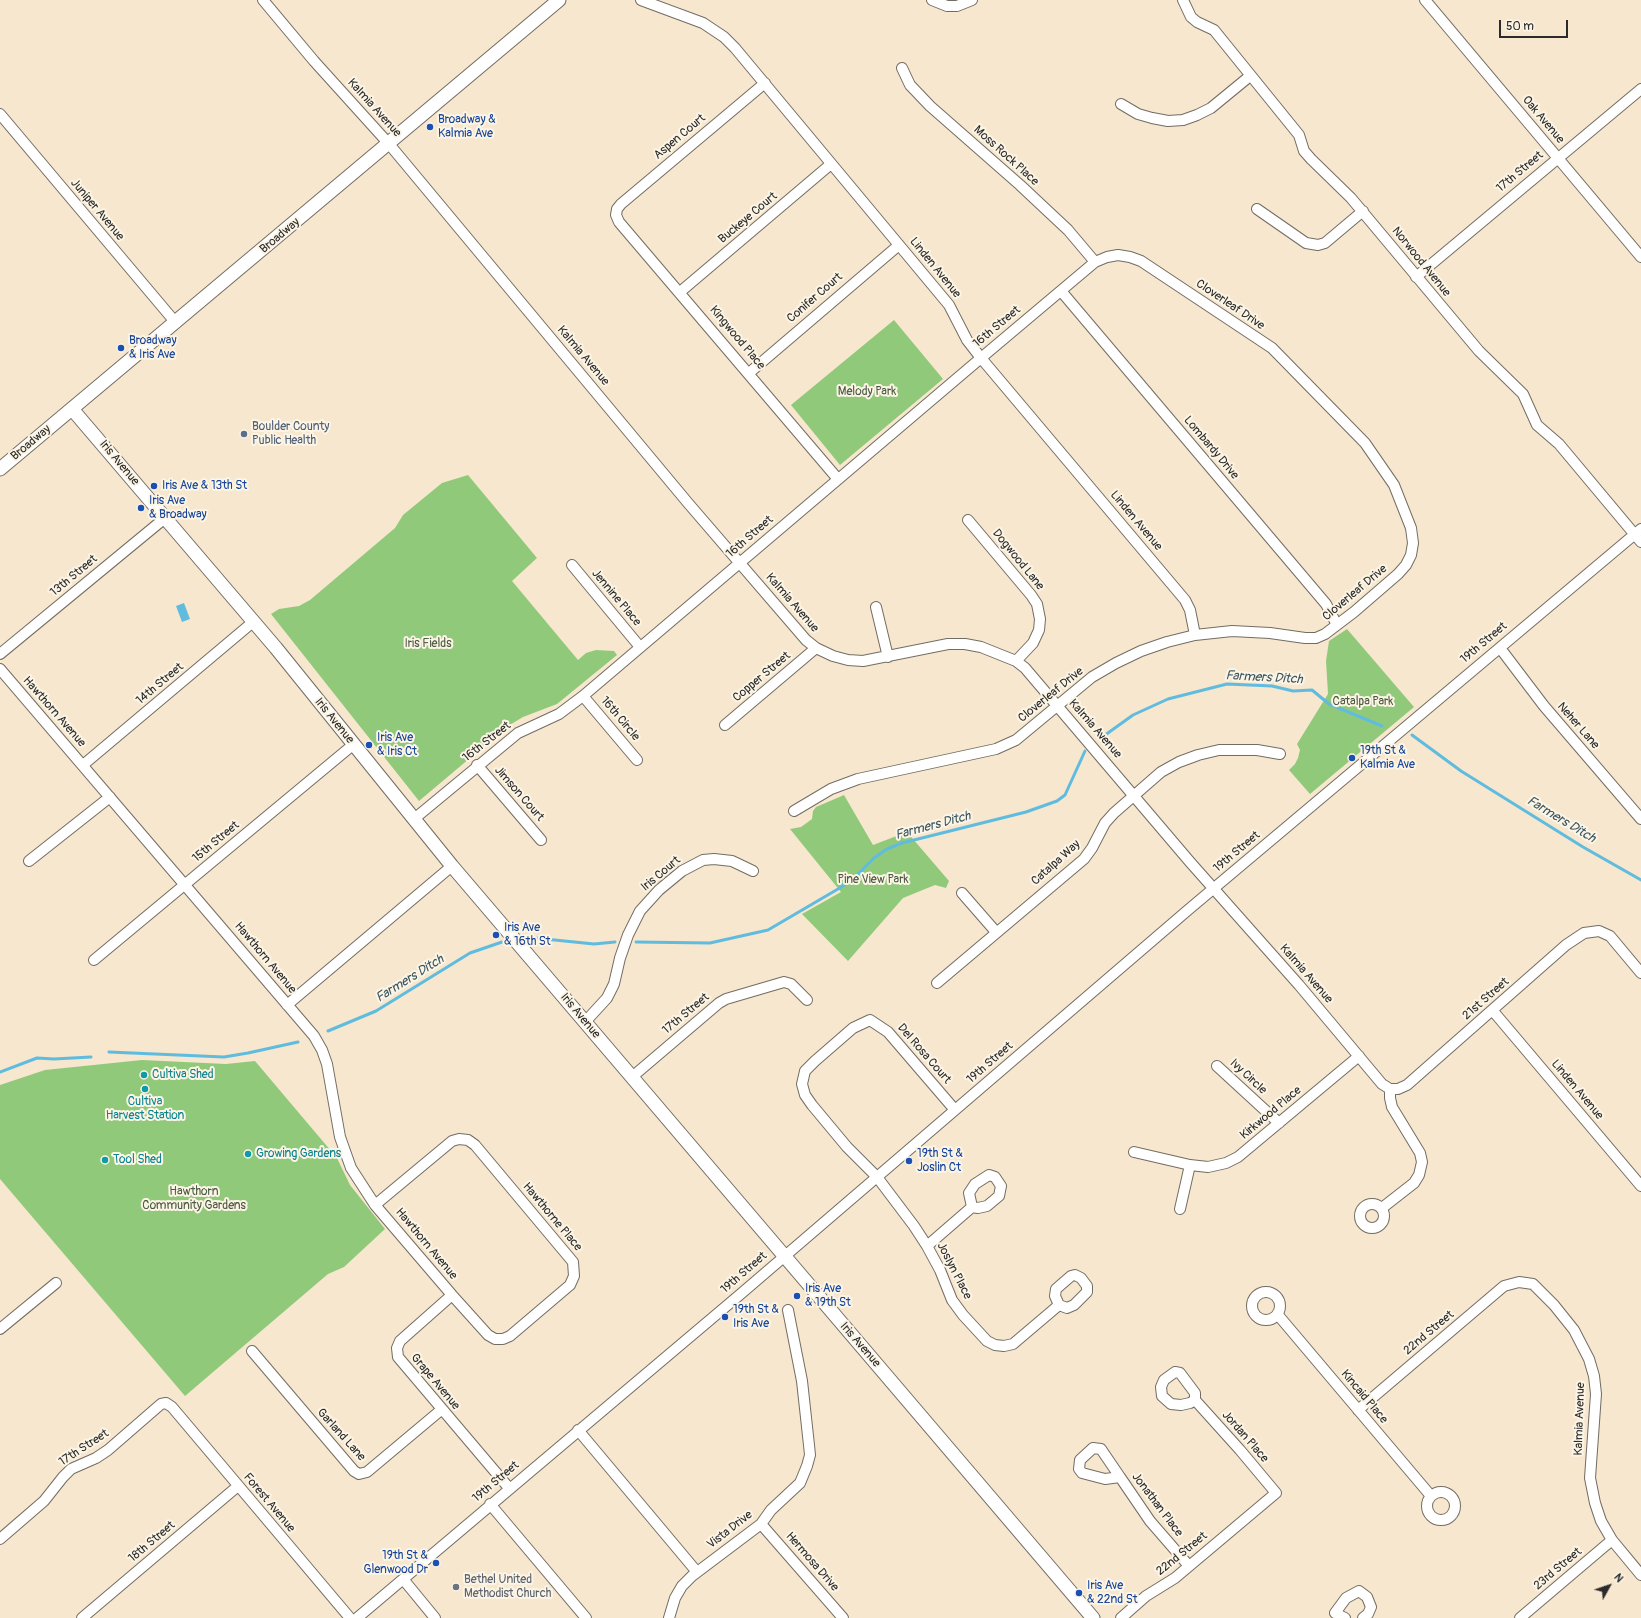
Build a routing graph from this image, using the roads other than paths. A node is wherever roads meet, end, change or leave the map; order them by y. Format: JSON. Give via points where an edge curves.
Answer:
{"nodes":[{"id":1,"x":263,"y":0,"type":"edge"},
{"id":2,"x":559,"y":0,"type":"edge"},
{"id":3,"x":641,"y":0,"type":"edge"},
{"id":4,"x":932,"y":0,"type":"edge"},
{"id":5,"x":972,"y":0,"type":"edge"},
{"id":6,"x":1184,"y":0,"type":"edge"},
{"id":7,"x":1425,"y":0,"type":"edge"},
{"id":8,"x":902,"y":68,"type":"dead end"},
{"id":9,"x":1250,"y":76,"type":"junction"},
{"id":10,"x":765,"y":83,"type":"junction"},
{"id":11,"x":1641,"y":89,"type":"edge"},
{"id":12,"x":1121,"y":104,"type":"dead end"},
{"id":13,"x":0,"y":114,"type":"edge"},
{"id":14,"x":389,"y":144,"type":"junction"},
{"id":15,"x":1557,"y":157,"type":"junction"},
{"id":16,"x":832,"y":164,"type":"junction"},
{"id":17,"x":1257,"y":209,"type":"dead end"},
{"id":18,"x":1363,"y":211,"type":"junction"},
{"id":19,"x":616,"y":215,"type":"joint"},
{"id":20,"x":899,"y":245,"type":"junction"},
{"id":21,"x":1641,"y":257,"type":"edge"},
{"id":22,"x":1096,"y":262,"type":"junction"},
{"id":23,"x":1416,"y":277,"type":"junction"},
{"id":24,"x":1062,"y":291,"type":"junction"},
{"id":25,"x":680,"y":292,"type":"junction"},
{"id":26,"x":176,"y":323,"type":"junction"},
{"id":27,"x":981,"y":358,"type":"junction"},
{"id":28,"x":749,"y":373,"type":"junction"},
{"id":29,"x":72,"y":409,"type":"junction"},
{"id":30,"x":0,"y":470,"type":"edge"},
{"id":31,"x":838,"y":478,"type":"junction"},
{"id":32,"x":165,"y":518,"type":"junction"},
{"id":33,"x":968,"y":520,"type":"dead end"},
{"id":34,"x":1638,"y":531,"type":"edge"},
{"id":35,"x":1641,"y":542,"type":"edge"},
{"id":36,"x":740,"y":563,"type":"junction"},
{"id":37,"x":572,"y":565,"type":"dead end"},
{"id":38,"x":876,"y":607,"type":"dead end"},
{"id":39,"x":253,"y":622,"type":"junction"},
{"id":40,"x":1337,"y":625,"type":"junction"},
{"id":41,"x":1195,"y":635,"type":"junction"},
{"id":42,"x":640,"y":647,"type":"junction"},
{"id":43,"x":816,"y":648,"type":"junction"},
{"id":44,"x":1500,"y":648,"type":"junction"},
{"id":45,"x":0,"y":654,"type":"edge"},
{"id":46,"x":888,"y":657,"type":"junction"},
{"id":47,"x":1016,"y":661,"type":"junction"},
{"id":48,"x":0,"y":669,"type":"edge"},
{"id":49,"x":583,"y":696,"type":"junction"},
{"id":50,"x":1058,"y":705,"type":"junction"},
{"id":51,"x":725,"y":725,"type":"dead end"},
{"id":52,"x":354,"y":744,"type":"junction"},
{"id":53,"x":1280,"y":754,"type":"dead end"},
{"id":54,"x":637,"y":760,"type":"dead end"},
{"id":55,"x":83,"y":765,"type":"junction"},
{"id":56,"x":477,"y":765,"type":"junction"},
{"id":57,"x":1134,"y":795,"type":"junction"},
{"id":58,"x":110,"y":797,"type":"junction"},
{"id":59,"x":794,"y":811,"type":"dead end"},
{"id":60,"x":414,"y":819,"type":"junction"},
{"id":61,"x":1641,"y":819,"type":"edge"},
{"id":62,"x":541,"y":840,"type":"dead end"},
{"id":63,"x":29,"y":861,"type":"dead end"},
{"id":64,"x":452,"y":866,"type":"junction"},
{"id":65,"x":753,"y":871,"type":"dead end"},
{"id":66,"x":186,"y":885,"type":"junction"},
{"id":67,"x":1214,"y":888,"type":"junction"},
{"id":68,"x":962,"y":892,"type":"dead end"},
{"id":69,"x":996,"y":932,"type":"junction"},
{"id":70,"x":94,"y":960,"type":"dead end"},
{"id":71,"x":1641,"y":972,"type":"edge"},
{"id":72,"x":938,"y":983,"type":"dead end"},
{"id":73,"x":807,"y":1000,"type":"dead end"},
{"id":74,"x":288,"y":1005,"type":"junction"},
{"id":75,"x":1493,"y":1011,"type":"junction"},
{"id":76,"x":585,"y":1022,"type":"junction"},
{"id":77,"x":1359,"y":1056,"type":"junction"},
{"id":78,"x":1217,"y":1066,"type":"dead end"},
{"id":79,"x":632,"y":1078,"type":"junction"},
{"id":80,"x":1390,"y":1089,"type":"junction"},
{"id":81,"x":956,"y":1110,"type":"junction"},
{"id":82,"x":1278,"y":1123,"type":"junction"},
{"id":83,"x":1134,"y":1152,"type":"dead end"},
{"id":84,"x":1190,"y":1165,"type":"junction"},
{"id":85,"x":877,"y":1177,"type":"junction"},
{"id":86,"x":1641,"y":1186,"type":"edge"},
{"id":87,"x":375,"y":1205,"type":"junction"},
{"id":88,"x":972,"y":1207,"type":"dead end"},
{"id":89,"x":1382,"y":1208,"type":"dead end"},
{"id":90,"x":1180,"y":1209,"type":"dead end"},
{"id":91,"x":927,"y":1246,"type":"junction"},
{"id":92,"x":784,"y":1256,"type":"junction"},
{"id":93,"x":1519,"y":1282,"type":"joint"},
{"id":94,"x":56,"y":1283,"type":"dead end"},
{"id":95,"x":452,"y":1295,"type":"junction"},
{"id":96,"x":1059,"y":1305,"type":"dead end"},
{"id":97,"x":788,"y":1310,"type":"dead end"},
{"id":98,"x":1278,"y":1315,"type":"dead end"},
{"id":99,"x":0,"y":1330,"type":"edge"},
{"id":100,"x":252,"y":1351,"type":"dead end"},
{"id":101,"x":1194,"y":1400,"type":"dead end"},
{"id":102,"x":169,"y":1404,"type":"joint"},
{"id":103,"x":441,"y":1410,"type":"junction"},
{"id":104,"x":1358,"y":1410,"type":"junction"},
{"id":105,"x":578,"y":1430,"type":"junction"},
{"id":106,"x":1120,"y":1477,"type":"dead end"},
{"id":107,"x":238,"y":1486,"type":"junction"},
{"id":108,"x":509,"y":1488,"type":"junction"},
{"id":109,"x":1276,"y":1493,"type":"joint"},
{"id":110,"x":1431,"y":1496,"type":"dead end"},
{"id":111,"x":490,"y":1504,"type":"junction"},
{"id":112,"x":761,"y":1524,"type":"junction"},
{"id":113,"x":0,"y":1539,"type":"edge"},
{"id":114,"x":1612,"y":1540,"type":"junction"},
{"id":115,"x":1189,"y":1566,"type":"junction"},
{"id":116,"x":697,"y":1572,"type":"junction"},
{"id":117,"x":1641,"y":1576,"type":"edge"},
{"id":118,"x":403,"y":1579,"type":"junction"},
{"id":119,"x":1332,"y":1616,"type":"edge"},
{"id":120,"x":1527,"y":1616,"type":"edge"},
{"id":121,"x":82,"y":1618,"type":"edge"},
{"id":122,"x":350,"y":1618,"type":"edge"},
{"id":123,"x":357,"y":1618,"type":"edge"},
{"id":124,"x":435,"y":1618,"type":"edge"},
{"id":125,"x":586,"y":1618,"type":"edge"},
{"id":126,"x":669,"y":1618,"type":"edge"},
{"id":127,"x":843,"y":1618,"type":"edge"},
{"id":128,"x":1093,"y":1618,"type":"edge"},
{"id":129,"x":1121,"y":1618,"type":"edge"},
{"id":130,"x":1344,"y":1618,"type":"edge"},
{"id":131,"x":1363,"y":1618,"type":"edge"}],
"edges":[{"from":1,"to":14,"type":"street","name":"Kalmia Avenue"},
{"from":2,"to":14,"type":"main road","name":"Broadway"},
{"from":3,"to":10,"type":"street","name":"Linden Avenue","via":[[713,28],[736,48]]},
{"from":4,"to":5,"type":"street","via":[[947,6],[957,6]]},
{"from":6,"to":9,"type":"street","name":"Norwood Avenue","via":[[1191,17],[1214,30]]},
{"from":7,"to":15,"type":"street","name":"Oak Avenue"},
{"from":8,"to":22,"type":"street","name":"Moss Rock Place","via":[[910,85],[930,106],[1068,230]]},
{"from":9,"to":12,"type":"street","via":[[1211,108],[1183,120],[1152,118],[1138,114]]},
{"from":9,"to":18,"type":"street","name":"Norwood Avenue","via":[[1299,135],[1304,151]]},
{"from":10,"to":16,"type":"street","name":"Linden Avenue"},
{"from":10,"to":19,"type":"street","name":"Aspen Court","via":[[621,204]]},
{"from":11,"to":15,"type":"street","name":"17th Street"},
{"from":13,"to":26,"type":"street","name":"Juniper Avenue"},
{"from":14,"to":26,"type":"main road","name":"Broadway"},
{"from":14,"to":36,"type":"street","name":"Kalmia Avenue"},
{"from":15,"to":21,"type":"street","name":"Oak Avenue"},
{"from":15,"to":23,"type":"street","name":"17th Street"},
{"from":16,"to":20,"type":"street","name":"Linden Avenue"},
{"from":16,"to":25,"type":"street","name":"Buckeye Court"},
{"from":17,"to":18,"type":"street","via":[[1306,243],[1318,245],[1325,243]]},
{"from":18,"to":23,"type":"street","name":"Norwood Avenue"},
{"from":19,"to":25,"type":"street","name":"Kingwood Place"},
{"from":20,"to":27,"type":"street","name":"Linden Avenue","via":[[949,305],[967,340]]},
{"from":20,"to":28,"type":"street","name":"Conifer Court"},
{"from":22,"to":24,"type":"street","name":"16th Street"},
{"from":22,"to":40,"type":"street","name":"Cloverleaf Drive","via":[[1118,256],[1141,261],[1272,348],[1365,443],[1386,471],[1411,528],[1411,555],[1398,574]]},
{"from":23,"to":34,"type":"street","name":"Norwood Avenue","via":[[1479,351],[1523,394],[1537,425],[1559,444]]},
{"from":24,"to":27,"type":"street","name":"16th Street"},
{"from":24,"to":40,"type":"street","name":"Lombardy Drive","via":[[1326,604]]},
{"from":25,"to":28,"type":"street","name":"Kingwood Place"},
{"from":26,"to":29,"type":"main road","name":"Broadway"},
{"from":27,"to":31,"type":"street","name":"16th Street"},
{"from":27,"to":41,"type":"street","name":"Linden Avenue","via":[[1185,600],[1190,610]]},
{"from":28,"to":31,"type":"street","name":"Kingwood Place"},
{"from":29,"to":30,"type":"main road","name":"Broadway"},
{"from":29,"to":32,"type":"main road","name":"Iris Avenue"},
{"from":31,"to":36,"type":"street","name":"16th Street"},
{"from":32,"to":39,"type":"main road","name":"Iris Avenue"},
{"from":32,"to":45,"type":"street","name":"13th Street"},
{"from":33,"to":47,"type":"street","name":"Dogwood Lane","via":[[1037,604],[1039,630],[1033,643]]},
{"from":34,"to":35,"type":"street","name":"Norwood Avenue"},
{"from":34,"to":44,"type":"street","name":"19th Street"},
{"from":36,"to":42,"type":"street","name":"16th Street"},
{"from":36,"to":43,"type":"street","name":"Kalmia Avenue","via":[[806,640]]},
{"from":37,"to":42,"type":"street","name":"Jennine Place"},
{"from":38,"to":46,"type":"street"},
{"from":39,"to":52,"type":"main road","name":"Iris Avenue"},
{"from":39,"to":55,"type":"street","name":"14th Street"},
{"from":40,"to":41,"type":"street","name":"Cloverleaf Drive","via":[[1316,638],[1270,632],[1232,631]]},
{"from":41,"to":50,"type":"street","name":"Cloverleaf Drive","via":[[1160,644],[1116,663]]},
{"from":42,"to":49,"type":"street","name":"16th Street"},
{"from":43,"to":46,"type":"street","name":"Kalmia Avenue","via":[[848,660],[863,661]]},
{"from":43,"to":51,"type":"street","name":"Copper Street"},
{"from":44,"to":61,"type":"street","name":"Neher Lane","via":[[1544,706]]},
{"from":44,"to":67,"type":"street","name":"19th Street"},
{"from":46,"to":47,"type":"street","name":"Kalmia Avenue","via":[[948,644],[965,644],[981,647]]},
{"from":47,"to":50,"type":"street","name":"Kalmia Avenue"},
{"from":48,"to":55,"type":"street","name":"Hawthorn Avenue"},
{"from":49,"to":54,"type":"street","name":"16th Circle"},
{"from":49,"to":56,"type":"street","name":"16th Street","via":[[559,714],[518,733]]},
{"from":50,"to":57,"type":"street","name":"Kalmia Avenue"},
{"from":50,"to":59,"type":"street","name":"Cloverleaf Drive","via":[[1016,740],[996,749],[858,779],[831,789]]},
{"from":52,"to":60,"type":"main road","name":"Iris Avenue"},
{"from":52,"to":66,"type":"street","name":"15th Street"},
{"from":53,"to":57,"type":"street","name":"Catalpa Way","via":[[1239,749],[1198,755],[1161,772]]},
{"from":55,"to":58,"type":"street","name":"Hawthorn Avenue"},
{"from":56,"to":60,"type":"street","name":"16th Street"},
{"from":56,"to":62,"type":"street","name":"Jimson Court"},
{"from":57,"to":67,"type":"street","name":"Kalmia Avenue"},
{"from":57,"to":69,"type":"street","name":"Catalpa Way","via":[[1105,823],[1084,859]]},
{"from":58,"to":63,"type":"street"},
{"from":58,"to":66,"type":"street","name":"Hawthorn Avenue"},
{"from":60,"to":64,"type":"main road","name":"Iris Avenue"},
{"from":64,"to":74,"type":"street"},
{"from":64,"to":76,"type":"main road","name":"Iris Avenue"},
{"from":65,"to":76,"type":"street","name":"Iris Court","via":[[732,861],[703,860],[682,871],[659,890],[640,911],[628,935],[614,984],[607,998]]},
{"from":66,"to":70,"type":"street","name":"15th Street"},
{"from":66,"to":74,"type":"street","name":"Hawthorn Avenue"},
{"from":67,"to":77,"type":"street","name":"Kalmia Avenue"},
{"from":67,"to":81,"type":"street","name":"19th Street"},
{"from":68,"to":69,"type":"street"},
{"from":69,"to":72,"type":"street","name":"Catalpa Way"},
{"from":71,"to":75,"type":"street","name":"21st Street","via":[[1610,936],[1599,932],[1584,933],[1566,945]]},
{"from":73,"to":79,"type":"street","name":"17th Street","via":[[791,984],[784,982],[726,999]]},
{"from":74,"to":87,"type":"street","name":"Hawthorn Avenue","via":[[314,1036],[322,1050],[333,1090],[340,1137],[352,1168]]},
{"from":75,"to":80,"type":"street","name":"21st Street","via":[[1407,1085]]},
{"from":75,"to":86,"type":"street","name":"Linden Avenue"},
{"from":76,"to":79,"type":"main road","name":"Iris Avenue"},
{"from":77,"to":80,"type":"street","name":"Kalmia Avenue","via":[[1382,1084]]},
{"from":77,"to":82,"type":"street","name":"Kirkwood Place"},
{"from":78,"to":82,"type":"street","name":"Ivy Circle"},
{"from":79,"to":92,"type":"main road","name":"Iris Avenue"},
{"from":80,"to":89,"type":"street","via":[[1392,1107],[1420,1153],[1422,1162],[1414,1182]]},
{"from":81,"to":85,"type":"street","name":"19th Street"},
{"from":81,"to":85,"type":"street","name":"Del Rosa Court","via":[[888,1032],[870,1020],[853,1028],[805,1071],[802,1084],[812,1105],[847,1147]]},
{"from":82,"to":84,"type":"street","name":"Kirkwood Place","via":[[1238,1157],[1226,1163],[1208,1167]]},
{"from":83,"to":84,"type":"street","name":"Kirkwood Place"},
{"from":84,"to":90,"type":"street"},
{"from":85,"to":91,"type":"street","name":"Joslyn Place"},
{"from":85,"to":92,"type":"street","name":"19th Street"},
{"from":87,"to":95,"type":"street","name":"Hawthorn Avenue"},
{"from":87,"to":95,"type":"street","name":"Hawthorne Place","via":[[452,1141],[468,1140],[475,1145],[573,1262],[575,1270],[570,1285],[510,1336],[503,1339],[488,1336]]},
{"from":88,"to":91,"type":"street"},
{"from":91,"to":96,"type":"street","name":"Joslyn Place","via":[[952,1300],[987,1341],[995,1345],[1013,1344]]},
{"from":92,"to":105,"type":"street","name":"19th Street"},
{"from":92,"to":128,"type":"main road","name":"Iris Avenue"},
{"from":93,"to":104,"type":"street","name":"22nd Street","via":[[1504,1286]]},
{"from":93,"to":114,"type":"street","name":"Kalmia Avenue","via":[[1533,1284],[1554,1305],[1574,1330],[1589,1359],[1596,1394],[1591,1484],[1594,1503]]},
{"from":94,"to":99,"type":"street"},
{"from":95,"to":103,"type":"street","name":"Grape Avenue","via":[[400,1341],[397,1348],[400,1361]]},
{"from":97,"to":112,"type":"street","name":"Vista Drive","via":[[802,1381],[810,1455],[800,1483],[771,1510]]},
{"from":98,"to":104,"type":"street","name":"Kincaid Place"},
{"from":100,"to":103,"type":"street","name":"Garland Lane","via":[[359,1474],[367,1472]]},
{"from":101,"to":109,"type":"street","name":"Jordan Place"},
{"from":102,"to":107,"type":"street","name":"Forest Avenue"},
{"from":102,"to":113,"type":"street","name":"17th Street","via":[[161,1404],[96,1458],[71,1469],[44,1502]]},
{"from":103,"to":108,"type":"street","name":"Grape Avenue"},
{"from":104,"to":110,"type":"street","name":"Kincaid Place"},
{"from":105,"to":108,"type":"street","name":"19th Street"},
{"from":105,"to":116,"type":"street"},
{"from":106,"to":115,"type":"street","name":"Jonathan Place","via":[[1150,1521]]},
{"from":107,"to":121,"type":"street","name":"18th Street"},
{"from":107,"to":122,"type":"street","name":"Forest Avenue"},
{"from":108,"to":111,"type":"street","name":"19th Street"},
{"from":109,"to":115,"type":"street","name":"22nd Street"},
{"from":111,"to":118,"type":"street","name":"19th Street"},
{"from":111,"to":125,"type":"street"},
{"from":112,"to":116,"type":"street","name":"Vista Drive"},
{"from":112,"to":127,"type":"street","name":"Hermosa Drive"},
{"from":114,"to":117,"type":"street","name":"Kalmia Avenue"},
{"from":114,"to":120,"type":"street","name":"23rd Street"},
{"from":115,"to":129,"type":"street","name":"22nd Street","via":[[1146,1596]]},
{"from":116,"to":126,"type":"street","name":"Vista Drive","via":[[682,1586]]},
{"from":118,"to":123,"type":"street","name":"19th Street"},
{"from":118,"to":124,"type":"street"},
{"from":119,"to":130,"type":"street"},
{"from":119,"to":131,"type":"street","via":[[1346,1598],[1359,1591],[1367,1597],[1371,1606]]}]}
